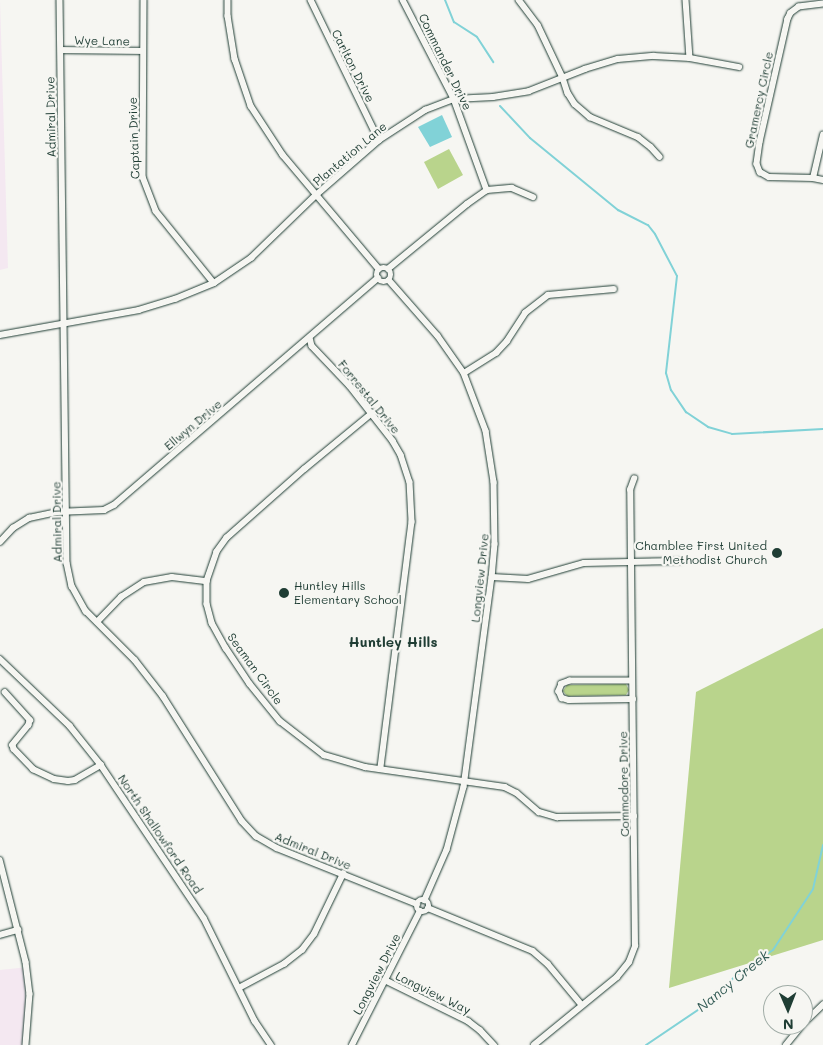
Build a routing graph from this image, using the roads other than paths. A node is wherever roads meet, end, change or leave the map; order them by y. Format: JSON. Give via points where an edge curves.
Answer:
{"nodes":[{"id":1,"x":60,"y":0,"type":"edge"},
{"id":2,"x":144,"y":0,"type":"edge"},
{"id":3,"x":228,"y":0,"type":"edge"},
{"id":4,"x":311,"y":0,"type":"edge"},
{"id":5,"x":403,"y":0,"type":"edge"},
{"id":6,"x":519,"y":0,"type":"edge"},
{"id":7,"x":686,"y":0,"type":"edge"},
{"id":8,"x":823,"y":4,"type":"edge"},
{"id":9,"x":61,"y":50,"type":"junction"},
{"id":10,"x":143,"y":51,"type":"junction"},
{"id":11,"x":690,"y":58,"type":"junction"},
{"id":12,"x":739,"y":67,"type":"dead end"},
{"id":13,"x":563,"y":78,"type":"junction"},
{"id":14,"x":454,"y":99,"type":"junction"},
{"id":15,"x":823,"y":135,"type":"edge"},
{"id":16,"x":379,"y":140,"type":"junction"},
{"id":17,"x":660,"y":158,"type":"dead end"},
{"id":18,"x":813,"y":178,"type":"junction"},
{"id":19,"x":823,"y":180,"type":"edge"},
{"id":20,"x":488,"y":190,"type":"junction"},
{"id":21,"x":316,"y":195,"type":"junction"},
{"id":22,"x":533,"y":197,"type":"dead end"},
{"id":23,"x":379,"y":269,"type":"junction"},
{"id":24,"x":388,"y":269,"type":"junction"},
{"id":25,"x":378,"y":278,"type":"junction"},
{"id":26,"x":389,"y":280,"type":"junction"},
{"id":27,"x":214,"y":283,"type":"junction"},
{"id":28,"x":614,"y":289,"type":"dead end"},
{"id":29,"x":64,"y":324,"type":"junction"},
{"id":30,"x":0,"y":335,"type":"edge"},
{"id":31,"x":310,"y":338,"type":"junction"},
{"id":32,"x":464,"y":373,"type":"junction"},
{"id":33,"x":373,"y":413,"type":"junction"},
{"id":34,"x":634,"y":479,"type":"dead end"},
{"id":35,"x":67,"y":512,"type":"junction"},
{"id":36,"x":0,"y":542,"type":"edge"},
{"id":37,"x":631,"y":561,"type":"junction"},
{"id":38,"x":680,"y":561,"type":"dead end"},
{"id":39,"x":492,"y":577,"type":"junction"},
{"id":40,"x":207,"y":581,"type":"junction"},
{"id":41,"x":97,"y":622,"type":"junction"},
{"id":42,"x":0,"y":659,"type":"edge"},
{"id":43,"x":632,"y":681,"type":"junction"},
{"id":44,"x":5,"y":692,"type":"dead end"},
{"id":45,"x":633,"y":699,"type":"junction"},
{"id":46,"x":101,"y":765,"type":"junction"},
{"id":47,"x":381,"y":769,"type":"junction"},
{"id":48,"x":465,"y":780,"type":"junction"},
{"id":49,"x":634,"y":816,"type":"junction"},
{"id":50,"x":0,"y":860,"type":"edge"},
{"id":51,"x":343,"y":874,"type":"junction"},
{"id":52,"x":425,"y":900,"type":"junction"},
{"id":53,"x":417,"y":904,"type":"junction"},
{"id":54,"x":428,"y":908,"type":"junction"},
{"id":55,"x":420,"y":911,"type":"junction"},
{"id":56,"x":18,"y":930,"type":"junction"},
{"id":57,"x":0,"y":935,"type":"edge"},
{"id":58,"x":385,"y":980,"type":"junction"},
{"id":59,"x":240,"y":988,"type":"junction"},
{"id":60,"x":582,"y":1005,"type":"junction"},
{"id":61,"x":823,"y":1005,"type":"edge"},
{"id":62,"x":813,"y":1015,"type":"edge"},
{"id":63,"x":26,"y":1045,"type":"edge"},
{"id":64,"x":271,"y":1045,"type":"edge"},
{"id":65,"x":352,"y":1045,"type":"edge"},
{"id":66,"x":494,"y":1045,"type":"edge"},
{"id":67,"x":534,"y":1045,"type":"edge"}],
"edges":[{"from":1,"to":9,"type":"street","name":"Admiral Drive"},
{"from":2,"to":10,"type":"street","name":"Captain Drive"},
{"from":3,"to":21,"type":"street","via":[[235,58],[251,106],[283,155]]},
{"from":4,"to":16,"type":"street","name":"Carlton Drive"},
{"from":5,"to":14,"type":"street","name":"Commander Drive"},
{"from":6,"to":13,"type":"street","via":[[538,25]]},
{"from":7,"to":11,"type":"street"},
{"from":8,"to":18,"type":"street","name":"Gramercy Circle","via":[[793,8],[783,34],[757,158],[758,174]]},
{"from":9,"to":10,"type":"street","name":"Wye Lane"},
{"from":9,"to":29,"type":"street","name":"Admiral Drive"},
{"from":10,"to":27,"type":"street","name":"Captain Drive","via":[[143,177],[156,211]]},
{"from":11,"to":12,"type":"street","name":"Plantation Lane"},
{"from":11,"to":13,"type":"street","name":"Plantation Lane","via":[[618,59]]},
{"from":13,"to":14,"type":"street","name":"Plantation Lane","via":[[529,92]]},
{"from":13,"to":17,"type":"street","via":[[568,93],[582,111],[638,138],[652,147]]},
{"from":14,"to":16,"type":"street","name":"Plantation Lane","via":[[425,110]]},
{"from":14,"to":20,"type":"street","name":"Commander Drive"},
{"from":15,"to":18,"type":"street"},
{"from":16,"to":21,"type":"street","name":"Plantation Lane"},
{"from":18,"to":19,"type":"street","name":"Gramercy Circle"},
{"from":20,"to":22,"type":"street","via":[[512,188]]},
{"from":20,"to":24,"type":"street"},
{"from":21,"to":23,"type":"street"},
{"from":21,"to":27,"type":"street","name":"Plantation Lane","via":[[251,258]]},
{"from":23,"to":24,"type":"street"},
{"from":23,"to":25,"type":"street"},
{"from":24,"to":26,"type":"street","via":[[392,275]]},
{"from":25,"to":26,"type":"street","via":[[384,282]]},
{"from":25,"to":31,"type":"street","name":"Ellwyn Drive"},
{"from":26,"to":32,"type":"street","name":"Longview Drive","via":[[438,336]]},
{"from":27,"to":29,"type":"street","name":"Plantation Lane","via":[[138,310]]},
{"from":28,"to":32,"type":"street","via":[[548,294],[525,313],[496,353]]},
{"from":29,"to":30,"type":"street","name":"Plantation Lane"},
{"from":29,"to":35,"type":"street","name":"Admiral Drive"},
{"from":31,"to":33,"type":"street","name":"Forrestal Drive","via":[[312,346]]},
{"from":31,"to":35,"type":"street","name":"Ellwyn Drive","via":[[114,505],[104,510]]},
{"from":32,"to":39,"type":"street","name":"Longview Drive","via":[[486,431],[491,455],[495,511]]},
{"from":33,"to":40,"type":"street","name":"Seaman Circle","via":[[227,538],[212,561]]},
{"from":33,"to":47,"type":"street","name":"Forrestal Drive","via":[[393,441],[406,468],[412,498],[412,522]]},
{"from":34,"to":37,"type":"street","name":"Commodore Drive","via":[[630,490]]},
{"from":35,"to":36,"type":"street","name":"Ellwyn Drive","via":[[29,518]]},
{"from":35,"to":41,"type":"street","name":"Admiral Drive","via":[[72,586]]},
{"from":37,"to":38,"type":"street"},
{"from":37,"to":39,"type":"street","via":[[576,564],[528,579]]},
{"from":37,"to":43,"type":"street","name":"Commodore Drive"},
{"from":39,"to":48,"type":"street","name":"Longview Drive"},
{"from":40,"to":41,"type":"street","via":[[172,577],[144,582],[121,597]]},
{"from":40,"to":47,"type":"street","name":"Seaman Circle","via":[[208,611],[217,632],[250,684],[280,721],[324,755],[348,764]]},
{"from":41,"to":51,"type":"street","name":"Admiral Drive","via":[[136,660],[163,696],[248,829],[262,841]]},
{"from":42,"to":46,"type":"street","name":"North Shallowford Road","via":[[70,726]]},
{"from":43,"to":45,"type":"street","name":"Commodore Drive"},
{"from":43,"to":45,"type":"street","via":[[570,681],[562,684],[559,691],[562,698],[568,700]]},
{"from":44,"to":46,"type":"street","via":[[30,720],[13,745],[33,769],[54,780],[68,781]]},
{"from":45,"to":49,"type":"street","name":"Commodore Drive"},
{"from":46,"to":59,"type":"street","name":"North Shallowford Road","via":[[200,911]]},
{"from":47,"to":48,"type":"street","name":"Seaman Circle"},
{"from":48,"to":49,"type":"street","name":"Seaman Circle","via":[[511,790],[546,815]]},
{"from":48,"to":52,"type":"street","name":"Longview Drive","via":[[447,850]]},
{"from":49,"to":60,"type":"street","name":"Commodore Drive","via":[[634,950],[625,969]]},
{"from":50,"to":56,"type":"street"},
{"from":51,"to":53,"type":"street","name":"Admiral Drive"},
{"from":51,"to":59,"type":"street","via":[[314,934],[302,950],[284,964]]},
{"from":52,"to":53,"type":"street"},
{"from":52,"to":54,"type":"street"},
{"from":53,"to":55,"type":"street"},
{"from":54,"to":55,"type":"street"},
{"from":54,"to":60,"type":"street","via":[[533,951]]},
{"from":55,"to":58,"type":"street","name":"Longview Drive"},
{"from":56,"to":57,"type":"street"},
{"from":56,"to":63,"type":"street","via":[[30,994]]},
{"from":58,"to":65,"type":"street","name":"Longview Drive"},
{"from":58,"to":66,"type":"street","name":"Longview Way","via":[[468,1021]]},
{"from":59,"to":64,"type":"street","name":"North Shallowford Road","via":[[255,1021]]},
{"from":60,"to":67,"type":"street","name":"Commodore Drive"},
{"from":61,"to":62,"type":"street"}]}
